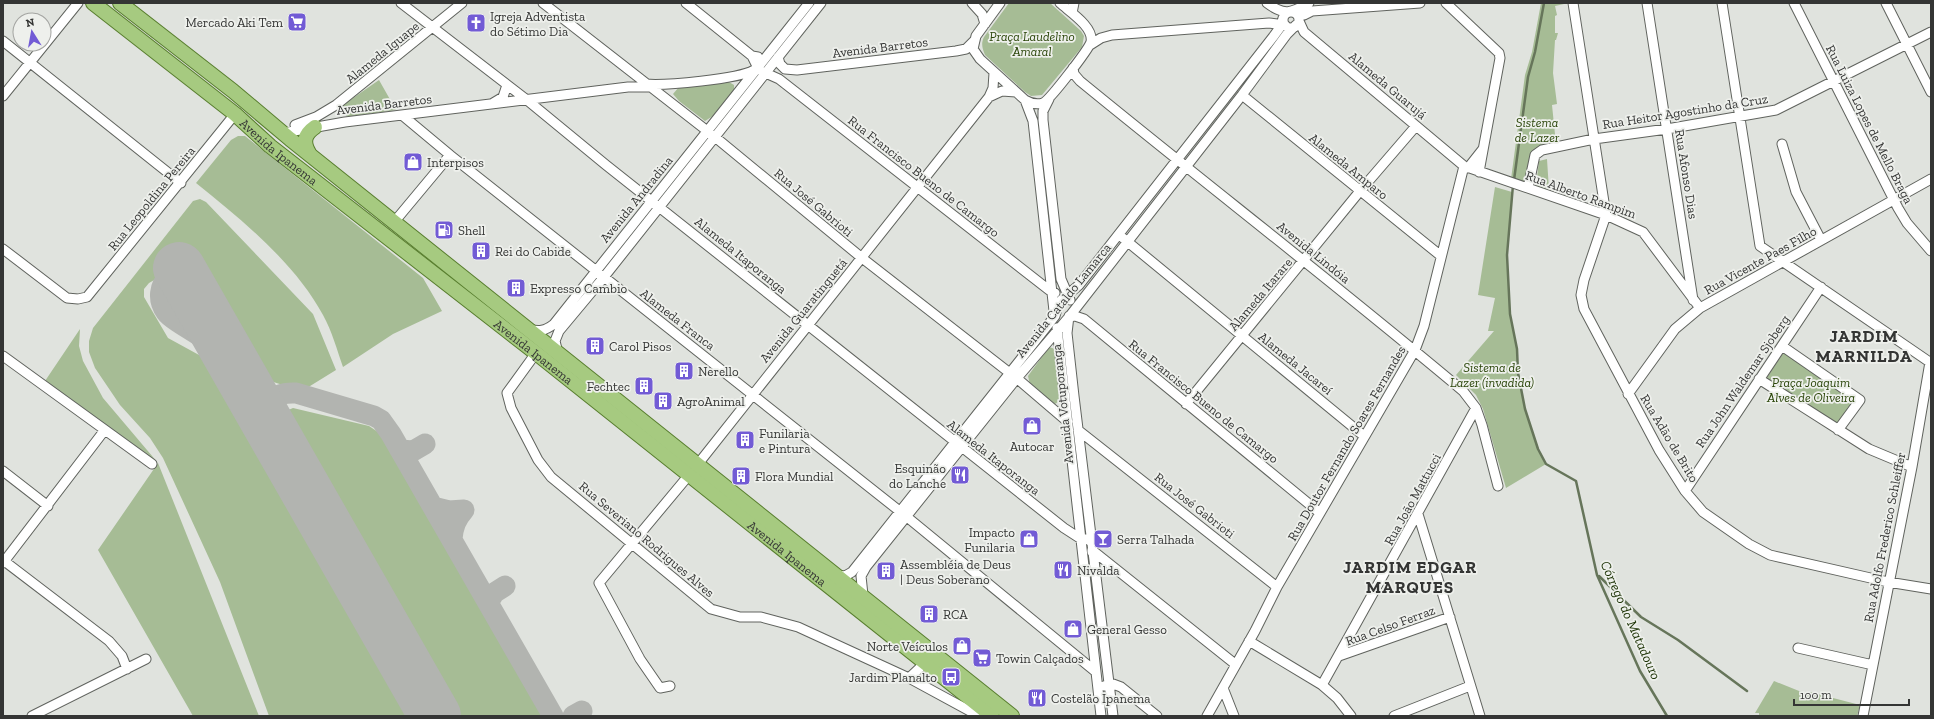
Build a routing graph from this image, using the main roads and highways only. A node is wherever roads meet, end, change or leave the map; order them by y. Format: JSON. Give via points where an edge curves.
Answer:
{"nodes":[{"id":1,"x":93,"y":3,"type":"edge"},
{"id":2,"x":120,"y":3,"type":"edge"},
{"id":3,"x":316,"y":127,"type":"road end"},
{"id":4,"x":253,"y":131,"type":"junction"},
{"id":5,"x":280,"y":131,"type":"junction"},
{"id":6,"x":308,"y":153,"type":"junction"},
{"id":7,"x":694,"y":470,"type":"junction"},
{"id":8,"x":987,"y":715,"type":"edge"},
{"id":9,"x":1012,"y":716,"type":"edge"}],
"edges":[{"from":1,"to":4,"type":"main road","name":"Avenida Ipanema","via":[[235,114]]},
{"from":2,"to":5,"type":"main road","name":"Avenida Ipanema","via":[[227,86]]},
{"from":3,"to":6,"type":"main road","via":[[305,138]]},
{"from":4,"to":5,"type":"main road","via":[[265,134]]},
{"from":4,"to":7,"type":"main road","name":"Avenida Ipanema","via":[[536,354]]},
{"from":5,"to":6,"type":"main road","name":"Avenida Ipanema"},
{"from":6,"to":7,"type":"main road","name":"Avenida Ipanema","via":[[558,353]]},
{"from":7,"to":8,"type":"main road","name":"Avenida Ipanema"},
{"from":7,"to":9,"type":"main road","name":"Avenida Ipanema","via":[[837,575]]}]}
